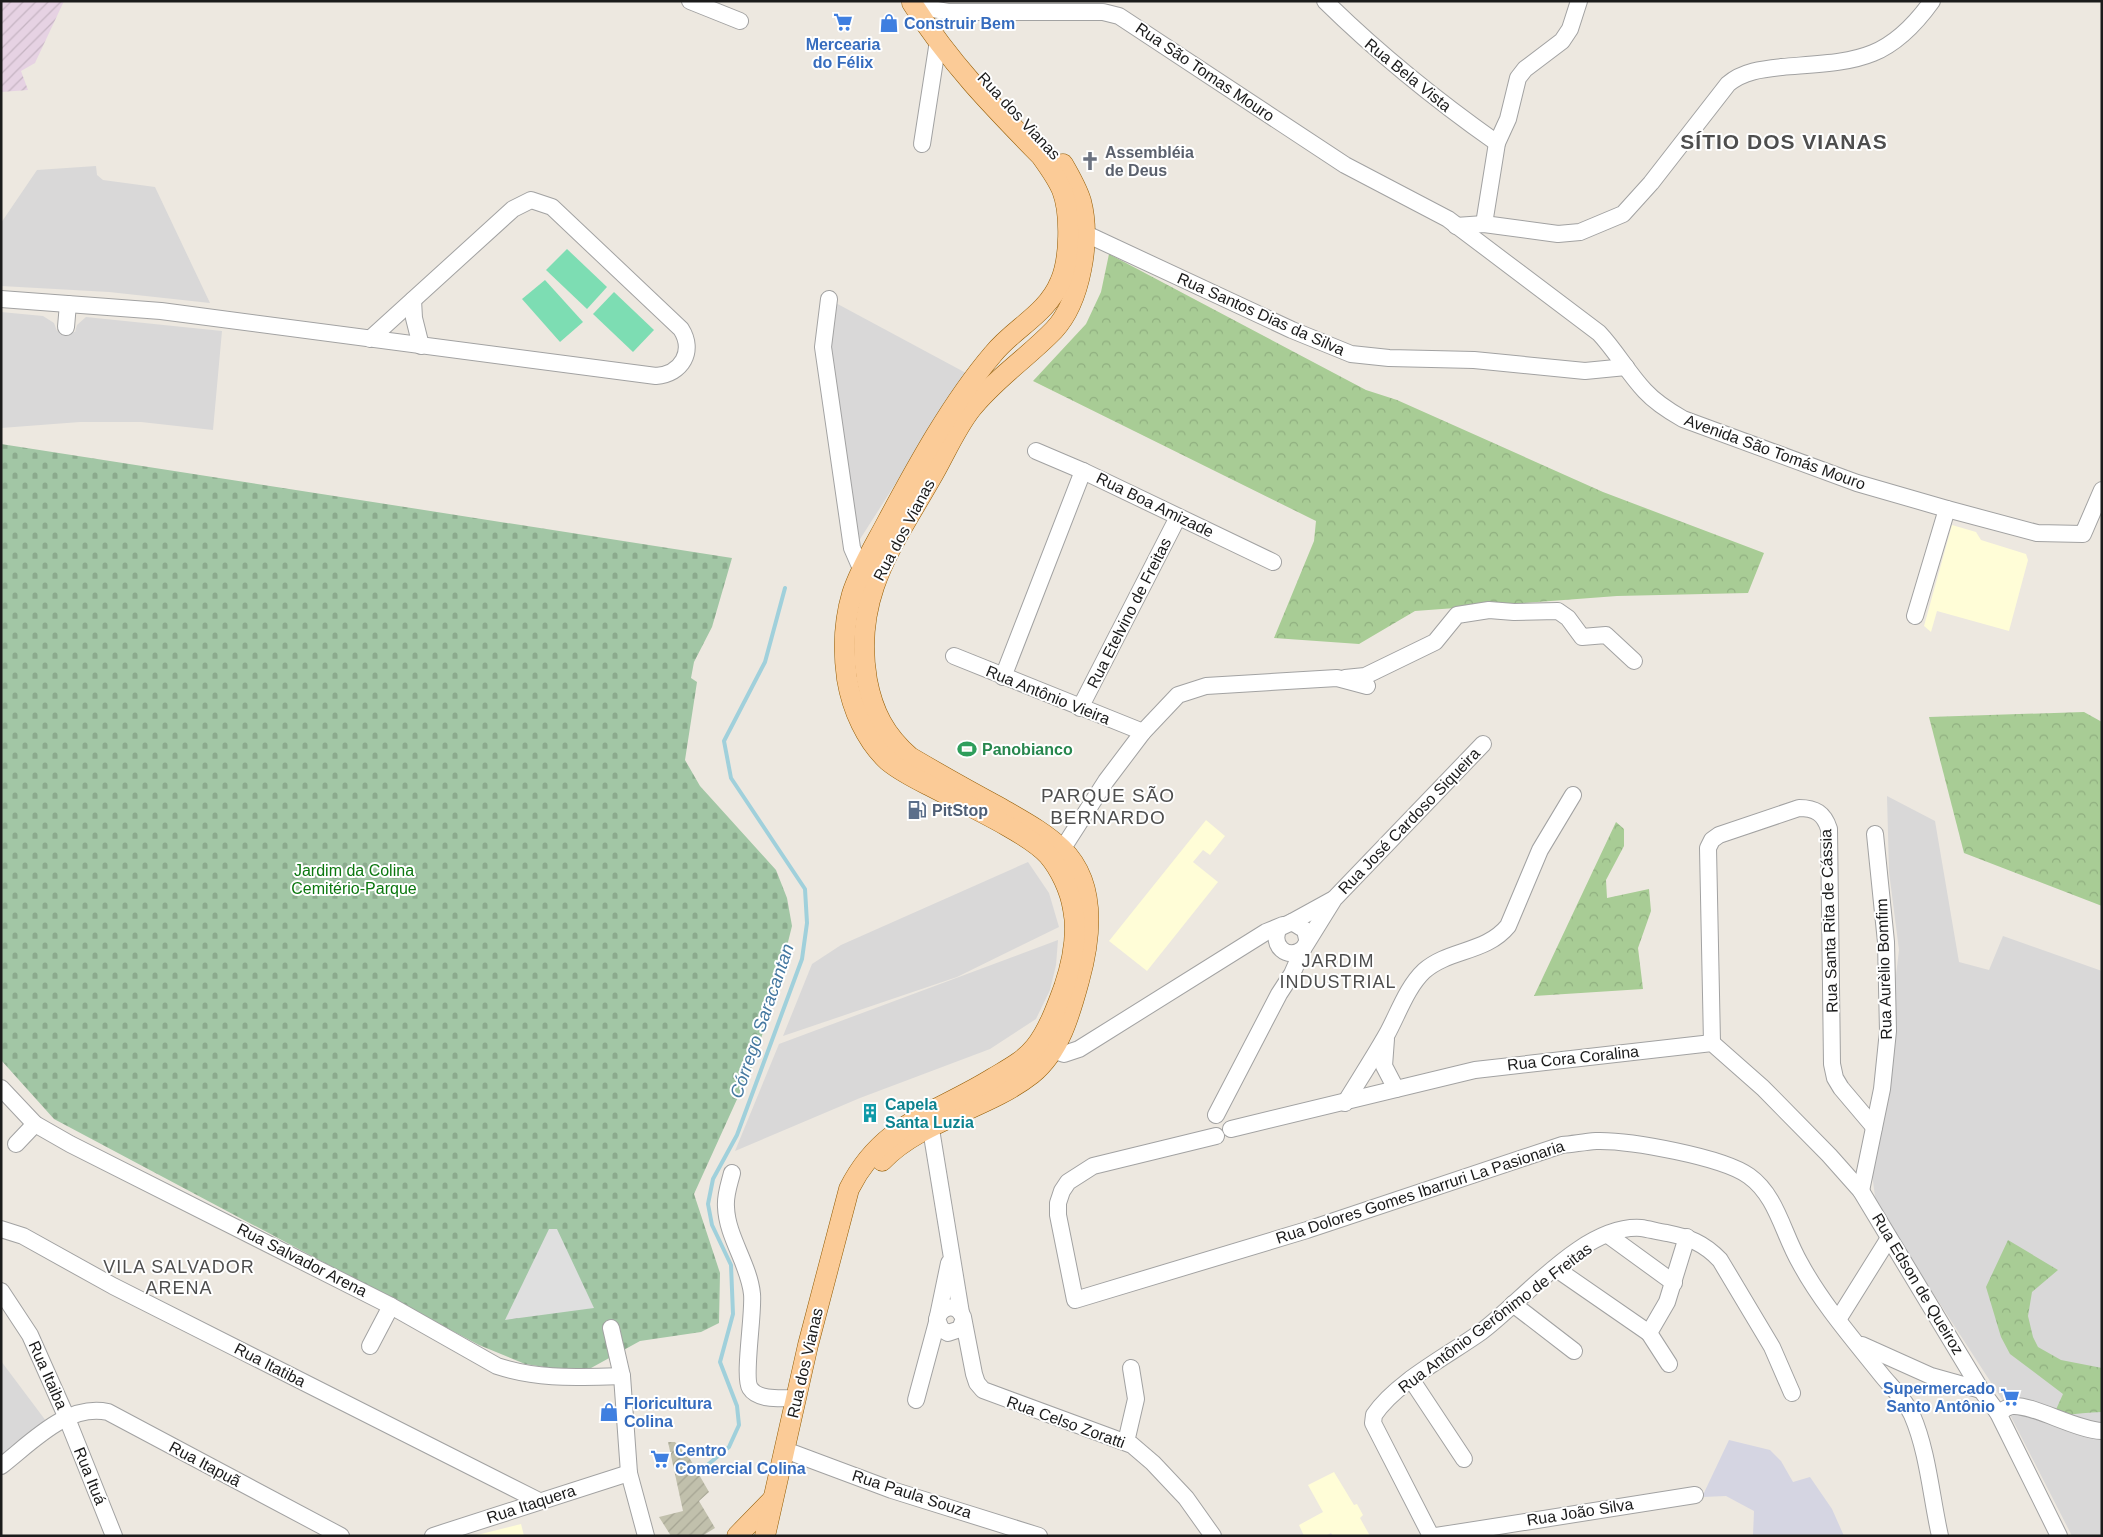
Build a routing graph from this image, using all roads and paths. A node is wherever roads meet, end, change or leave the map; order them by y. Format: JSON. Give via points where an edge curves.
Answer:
{"nodes":[{"id":1,"x":690,"y":1,"type":"edge"},
{"id":2,"x":1325,"y":1,"type":"edge"},
{"id":3,"x":1579,"y":1,"type":"edge"},
{"id":4,"x":1932,"y":1,"type":"edge"},
{"id":5,"x":918,"y":3,"type":"edge"},
{"id":6,"x":740,"y":21,"type":"dead end"},
{"id":7,"x":938,"y":41,"type":"junction"},
{"id":8,"x":1497,"y":143,"type":"junction"},
{"id":9,"x":922,"y":144,"type":"dead end"},
{"id":10,"x":1073,"y":202,"type":"junction"},
{"id":11,"x":1484,"y":224,"type":"junction"},
{"id":12,"x":1456,"y":226,"type":"junction"},
{"id":13,"x":1084,"y":233,"type":"junction"},
{"id":14,"x":1,"y":299,"type":"edge"},
{"id":15,"x":829,"y":299,"type":"dead end"},
{"id":16,"x":413,"y":300,"type":"junction"},
{"id":17,"x":68,"y":304,"type":"junction"},
{"id":18,"x":66,"y":327,"type":"dead end"},
{"id":19,"x":370,"y":339,"type":"junction"},
{"id":20,"x":421,"y":346,"type":"junction"},
{"id":21,"x":1626,"y":367,"type":"junction"},
{"id":22,"x":1036,"y":451,"type":"dead end"},
{"id":23,"x":1083,"y":470,"type":"junction"},
{"id":24,"x":2102,"y":490,"type":"edge"},
{"id":25,"x":1947,"y":509,"type":"junction"},
{"id":26,"x":1178,"y":517,"type":"junction"},
{"id":27,"x":1273,"y":562,"type":"dead end"},
{"id":28,"x":862,"y":571,"type":"junction"},
{"id":29,"x":1915,"y":616,"type":"dead end"},
{"id":30,"x":954,"y":656,"type":"dead end"},
{"id":31,"x":1634,"y":661,"type":"dead end"},
{"id":32,"x":1003,"y":677,"type":"junction"},
{"id":33,"x":1340,"y":678,"type":"junction"},
{"id":34,"x":1368,"y":686,"type":"dead end"},
{"id":35,"x":1080,"y":708,"type":"junction"},
{"id":36,"x":1143,"y":732,"type":"junction"},
{"id":37,"x":1483,"y":744,"type":"dead end"},
{"id":38,"x":1574,"y":795,"type":"dead end"},
{"id":39,"x":1875,"y":834,"type":"dead end"},
{"id":40,"x":1058,"y":856,"type":"junction"},
{"id":41,"x":1334,"y":899,"type":"junction"},
{"id":42,"x":1288,"y":923,"type":"junction"},
{"id":43,"x":1305,"y":944,"type":"junction"},
{"id":44,"x":1279,"y":947,"type":"junction"},
{"id":45,"x":1240,"y":949,"type":"junction"},
{"id":46,"x":1279,"y":994,"type":"junction"},
{"id":47,"x":1386,"y":1035,"type":"junction"},
{"id":48,"x":1712,"y":1043,"type":"junction"},
{"id":49,"x":1045,"y":1048,"type":"junction"},
{"id":50,"x":1,"y":1088,"type":"edge"},
{"id":51,"x":1396,"y":1089,"type":"junction"},
{"id":52,"x":1345,"y":1103,"type":"junction"},
{"id":53,"x":930,"y":1120,"type":"junction"},
{"id":54,"x":35,"y":1124,"type":"junction"},
{"id":55,"x":1874,"y":1127,"type":"junction"},
{"id":56,"x":1223,"y":1133,"type":"junction"},
{"id":57,"x":16,"y":1144,"type":"dead end"},
{"id":58,"x":732,"y":1173,"type":"dead end"},
{"id":59,"x":1861,"y":1192,"type":"junction"},
{"id":60,"x":1,"y":1228,"type":"edge"},
{"id":61,"x":1608,"y":1235,"type":"junction"},
{"id":62,"x":1688,"y":1237,"type":"junction"},
{"id":63,"x":1889,"y":1238,"type":"junction"},
{"id":64,"x":950,"y":1255,"type":"junction"},
{"id":65,"x":1555,"y":1268,"type":"junction"},
{"id":66,"x":1674,"y":1283,"type":"junction"},
{"id":67,"x":1,"y":1291,"type":"edge"},
{"id":68,"x":1076,"y":1300,"type":"joint"},
{"id":69,"x":1513,"y":1304,"type":"junction"},
{"id":70,"x":391,"y":1306,"type":"junction"},
{"id":71,"x":962,"y":1317,"type":"junction"},
{"id":72,"x":1839,"y":1318,"type":"junction"},
{"id":73,"x":937,"y":1319,"type":"junction"},
{"id":74,"x":610,"y":1328,"type":"dead end"},
{"id":75,"x":1649,"y":1333,"type":"junction"},
{"id":76,"x":1858,"y":1343,"type":"junction"},
{"id":77,"x":370,"y":1346,"type":"dead end"},
{"id":78,"x":1574,"y":1352,"type":"dead end"},
{"id":79,"x":1669,"y":1364,"type":"dead end"},
{"id":80,"x":1131,"y":1368,"type":"dead end"},
{"id":81,"x":622,"y":1376,"type":"junction"},
{"id":82,"x":1412,"y":1379,"type":"junction"},
{"id":83,"x":1981,"y":1390,"type":"junction"},
{"id":84,"x":1792,"y":1393,"type":"dead end"},
{"id":85,"x":797,"y":1398,"type":"junction"},
{"id":86,"x":916,"y":1400,"type":"dead end"},
{"id":87,"x":1998,"y":1413,"type":"junction"},
{"id":88,"x":66,"y":1416,"type":"junction"},
{"id":89,"x":2102,"y":1431,"type":"edge"},
{"id":90,"x":1126,"y":1442,"type":"junction"},
{"id":91,"x":785,"y":1450,"type":"junction"},
{"id":92,"x":1464,"y":1460,"type":"dead end"},
{"id":93,"x":1,"y":1466,"type":"edge"},
{"id":94,"x":629,"y":1474,"type":"junction"},
{"id":95,"x":1695,"y":1495,"type":"dead end"},
{"id":96,"x":773,"y":1498,"type":"junction"},
{"id":97,"x":539,"y":1501,"type":"junction"},
{"id":98,"x":114,"y":1536,"type":"edge"},
{"id":99,"x":341,"y":1536,"type":"edge"},
{"id":100,"x":433,"y":1536,"type":"edge"},
{"id":101,"x":646,"y":1536,"type":"edge"},
{"id":102,"x":737,"y":1536,"type":"edge"},
{"id":103,"x":765,"y":1536,"type":"edge"},
{"id":104,"x":1039,"y":1536,"type":"edge"},
{"id":105,"x":1213,"y":1536,"type":"edge"},
{"id":106,"x":1431,"y":1536,"type":"edge"},
{"id":107,"x":1436,"y":1536,"type":"edge"},
{"id":108,"x":1940,"y":1536,"type":"edge"},
{"id":109,"x":2059,"y":1536,"type":"edge"}],
"edges":[{"from":1,"to":6,"type":"street"},
{"from":2,"to":8,"type":"street","name":"Rua Bela Vista","via":[[1430,95]]},
{"from":3,"to":8,"type":"street","via":[[1570,29],[1562,41],[1518,78],[1508,119]]},
{"from":4,"to":11,"type":"street","via":[[1902,37],[1875,54],[1848,62],[1772,68],[1737,76],[1623,214],[1580,232],[1558,234]]},
{"from":5,"to":7,"type":"main road","name":"Rua dos Vianas"},
{"from":5,"to":10,"type":"main road","name":"Rua dos Vianas","via":[[983,79],[1051,148],[1070,175]]},
{"from":5,"to":12,"type":"street","name":"Rua São Tomas Mouro","via":[[949,12],[1103,12],[1120,16],[1345,165]]},
{"from":7,"to":9,"type":"street"},
{"from":7,"to":10,"type":"main road","name":"Rua dos Vianas","via":[[973,87],[1041,156]]},
{"from":8,"to":11,"type":"street"},
{"from":10,"to":13,"type":"main road","name":"Rua dos Vianas"},
{"from":10,"to":28,"type":"main road","name":"Rua dos Vianas","via":[[1062,280],[1053,296],[1041,311],[999,346],[979,370],[913,474]]},
{"from":11,"to":12,"type":"street"},
{"from":12,"to":21,"type":"street","name":"Avenida São Tomás Mouro","via":[[1599,333]]},
{"from":13,"to":21,"type":"street","name":"Rua Santos Dias da Silva","via":[[1351,354],[1474,360],[1585,371]]},
{"from":13,"to":40,"type":"main road","name":"Rua dos Vianas","via":[[1080,276],[1064,317],[1055,330],[971,408],[879,570],[864,628],[863,656],[875,712],[895,744],[910,757],[1036,828]]},
{"from":14,"to":17,"type":"street"},
{"from":15,"to":28,"type":"street","via":[[823,347],[852,548]]},
{"from":16,"to":19,"type":"street"},
{"from":16,"to":20,"type":"street"},
{"from":16,"to":20,"type":"street","via":[[512,209],[531,200],[552,207],[681,328],[688,344],[676,369],[668,375],[656,376]]},
{"from":17,"to":18,"type":"street"},
{"from":17,"to":19,"type":"street","via":[[161,310]]},
{"from":19,"to":20,"type":"street"},
{"from":21,"to":25,"type":"street","name":"Avenida São Tomás Mouro","via":[[1645,391],[1683,419],[1857,483]]},
{"from":22,"to":23,"type":"street","name":"Rua Boa Amizade"},
{"from":23,"to":26,"type":"street","name":"Rua Boa Amizade"},
{"from":23,"to":32,"type":"street"},
{"from":24,"to":25,"type":"street","name":"Avenida São Tomás Mouro","via":[[2083,534],[2037,533]]},
{"from":25,"to":29,"type":"street"},
{"from":26,"to":27,"type":"street","name":"Rua Boa Amizade"},
{"from":26,"to":35,"type":"street","name":"Rua Etelvino de Freitas"},
{"from":28,"to":40,"type":"main road","name":"Rua dos Vianas","via":[[853,593],[845,630],[846,668],[858,717],[874,744],[888,761],[908,775]]},
{"from":30,"to":32,"type":"street","name":"Rua Antônio Vieira"},
{"from":31,"to":33,"type":"street","via":[[1606,634],[1582,637],[1568,618],[1558,611],[1489,610],[1457,615],[1435,642],[1365,676]]},
{"from":32,"to":35,"type":"street","name":"Rua Antônio Vieira"},
{"from":33,"to":34,"type":"street"},
{"from":33,"to":36,"type":"street","via":[[1192,689],[1178,695]]},
{"from":35,"to":36,"type":"street","name":"Rua Antônio Vieira"},
{"from":36,"to":40,"type":"street","via":[[1106,781]]},
{"from":37,"to":41,"type":"street","name":"Rua José Cardoso Siqueira"},
{"from":38,"to":47,"type":"street","via":[[1540,850],[1508,926],[1487,944],[1424,971]]},
{"from":39,"to":55,"type":"street","name":"Rua Aurèlio Bomfim","via":[[1886,942],[1888,1031],[1882,1090]]},
{"from":40,"to":49,"type":"main road","name":"Rua dos Vianas","via":[[1079,873],[1086,894],[1090,925],[1085,959],[1071,1010]]},
{"from":41,"to":42,"type":"street","name":"Rua José Cardoso Siqueira"},
{"from":41,"to":43,"type":"street","name":"Rua José Cardoso Siqueira"},
{"from":42,"to":43,"type":"street","via":[[1305,930]]},
{"from":42,"to":44,"type":"street","via":[[1277,933]]},
{"from":42,"to":45,"type":"street","name":"Rua José Cardoso Siqueira","via":[[1266,932]]},
{"from":43,"to":44,"type":"street","via":[[1291,954]]},
{"from":43,"to":46,"type":"street","name":"Rua José Cardoso Siqueira"},
{"from":44,"to":45,"type":"street","name":"Rua José Cardoso Siqueira"},
{"from":44,"to":46,"type":"street","via":[[1284,972]]},
{"from":45,"to":49,"type":"street","name":"Rua José Cardoso Siqueira","via":[[1079,1049],[1064,1054]]},
{"from":46,"to":56,"type":"street","via":[[1216,1115],[1226,1116],[1231,1122]]},
{"from":47,"to":51,"type":"street","via":[[1384,1066]]},
{"from":47,"to":52,"type":"street"},
{"from":48,"to":51,"type":"street","name":"Rua Cora Coralina","via":[[1484,1069]]},
{"from":48,"to":55,"type":"street","name":"Rua Santa Rita de Cássia","via":[[1708,848],[1719,835],[1799,808],[1810,808],[1820,813],[1829,829],[1834,1071],[1841,1088]]},
{"from":48,"to":59,"type":"street","via":[[1763,1088]]},
{"from":49,"to":53,"type":"main road","name":"Rua dos Vianas","via":[[1033,1073],[1024,1079]]},
{"from":50,"to":54,"type":"street","name":"Rua Salvador Arena"},
{"from":51,"to":52,"type":"street","name":"Rua Cora Coralina"},
{"from":52,"to":56,"type":"street","name":"Rua Cora Coralina"},
{"from":53,"to":64,"type":"street","name":"Rua Celso Zoratti"},
{"from":53,"to":85,"type":"main road","name":"Rua dos Vianas","via":[[888,1155],[845,1206]]},
{"from":54,"to":57,"type":"street"},
{"from":54,"to":70,"type":"street","name":"Rua Salvador Arena"},
{"from":55,"to":59,"type":"street","name":"Rua Aurèlio Bomfim"},
{"from":56,"to":68,"type":"street","name":"Rua Cora Coralina","via":[[1093,1166],[1068,1182],[1058,1202],[1058,1215]]},
{"from":58,"to":85,"type":"street","via":[[726,1208],[752,1293],[748,1382],[762,1397]]},
{"from":59,"to":63,"type":"street","name":"Rua Edson de Queiroz"},
{"from":60,"to":97,"type":"street","name":"Rua Itatiba","via":[[23,1236],[113,1286]]},
{"from":61,"to":62,"type":"street","name":"Rua Antônio Gerônimo de Freitas","via":[[1640,1228]]},
{"from":61,"to":65,"type":"street","name":"Rua Antônio Gerônimo de Freitas"},
{"from":61,"to":66,"type":"street"},
{"from":62,"to":66,"type":"street"},
{"from":62,"to":84,"type":"street","name":"Rua Antônio Gerônimo de Freitas","via":[[1720,1260],[1772,1347]]},
{"from":63,"to":72,"type":"street"},
{"from":63,"to":83,"type":"street","name":"Rua Edson de Queiroz"},
{"from":64,"to":71,"type":"street","name":"Rua Celso Zoratti"},
{"from":64,"to":73,"type":"street"},
{"from":65,"to":69,"type":"street","name":"Rua Antônio Gerônimo de Freitas"},
{"from":65,"to":75,"type":"street"},
{"from":66,"to":75,"type":"street"},
{"from":67,"to":88,"type":"street","name":"Rua Itaiba","via":[[30,1335]]},
{"from":68,"to":72,"type":"street","name":"Rua Dolores Gomes Ibarruri La Pasionaria","via":[[1307,1230],[1523,1156],[1562,1145],[1597,1141],[1633,1144],[1705,1159],[1748,1175],[1772,1200],[1800,1264]]},
{"from":69,"to":78,"type":"street"},
{"from":69,"to":82,"type":"street","name":"Rua Antônio Gerônimo de Freitas","via":[[1481,1332]]},
{"from":70,"to":77,"type":"street"},
{"from":70,"to":81,"type":"street","name":"Rua Salvador Arena","via":[[497,1366],[515,1372],[549,1378]]},
{"from":71,"to":73,"type":"street","via":[[955,1308],[947,1308]]},
{"from":71,"to":73,"type":"street","via":[[960,1329],[952,1333],[940,1329]]},
{"from":71,"to":90,"type":"street","name":"Rua Celso Zoratti","via":[[974,1374],[983,1390]]},
{"from":72,"to":76,"type":"street","name":"Rua Dolores Gomes Ibarruri La Pasionaria"},
{"from":73,"to":86,"type":"street"},
{"from":74,"to":81,"type":"street"},
{"from":75,"to":79,"type":"street"},
{"from":76,"to":83,"type":"street","via":[[1906,1367]]},
{"from":76,"to":108,"type":"street","name":"Rua Dolores Gomes Ibarruri La Pasionaria","via":[[1911,1412],[1923,1448]]},
{"from":80,"to":90,"type":"street","via":[[1136,1400]]},
{"from":81,"to":94,"type":"street"},
{"from":82,"to":92,"type":"street"},
{"from":82,"to":106,"type":"street","name":"Rua Antônio Gerônimo de Freitas","via":[[1378,1409],[1373,1423]]},
{"from":83,"to":87,"type":"street","name":"Rua Edson de Queiroz"},
{"from":85,"to":91,"type":"main road","name":"Rua dos Vianas"},
{"from":87,"to":89,"type":"street","via":[[2012,1406],[2089,1430]]},
{"from":87,"to":109,"type":"street","name":"Rua Edson de Queiroz"},
{"from":88,"to":93,"type":"street","name":"Rua Itaiba"},
{"from":88,"to":98,"type":"street","name":"Rua Ituá"},
{"from":88,"to":99,"type":"street","name":"Rua Itapuã","via":[[96,1409],[108,1412]]},
{"from":90,"to":105,"type":"street","name":"Rua Celso Zoratti","via":[[1143,1453],[1186,1498]]},
{"from":91,"to":96,"type":"main road","name":"Rua dos Vianas"},
{"from":91,"to":104,"type":"street","name":"Rua Paula Souza","via":[[892,1490]]},
{"from":94,"to":97,"type":"street","name":"Rua Itaquera"},
{"from":94,"to":101,"type":"street"},
{"from":95,"to":107,"type":"street","name":"Rua João Silva"},
{"from":96,"to":102,"type":"main road","name":"Rua dos Vianas"},
{"from":96,"to":103,"type":"main road"},
{"from":97,"to":100,"type":"street","name":"Rua Itaquera"}]}
